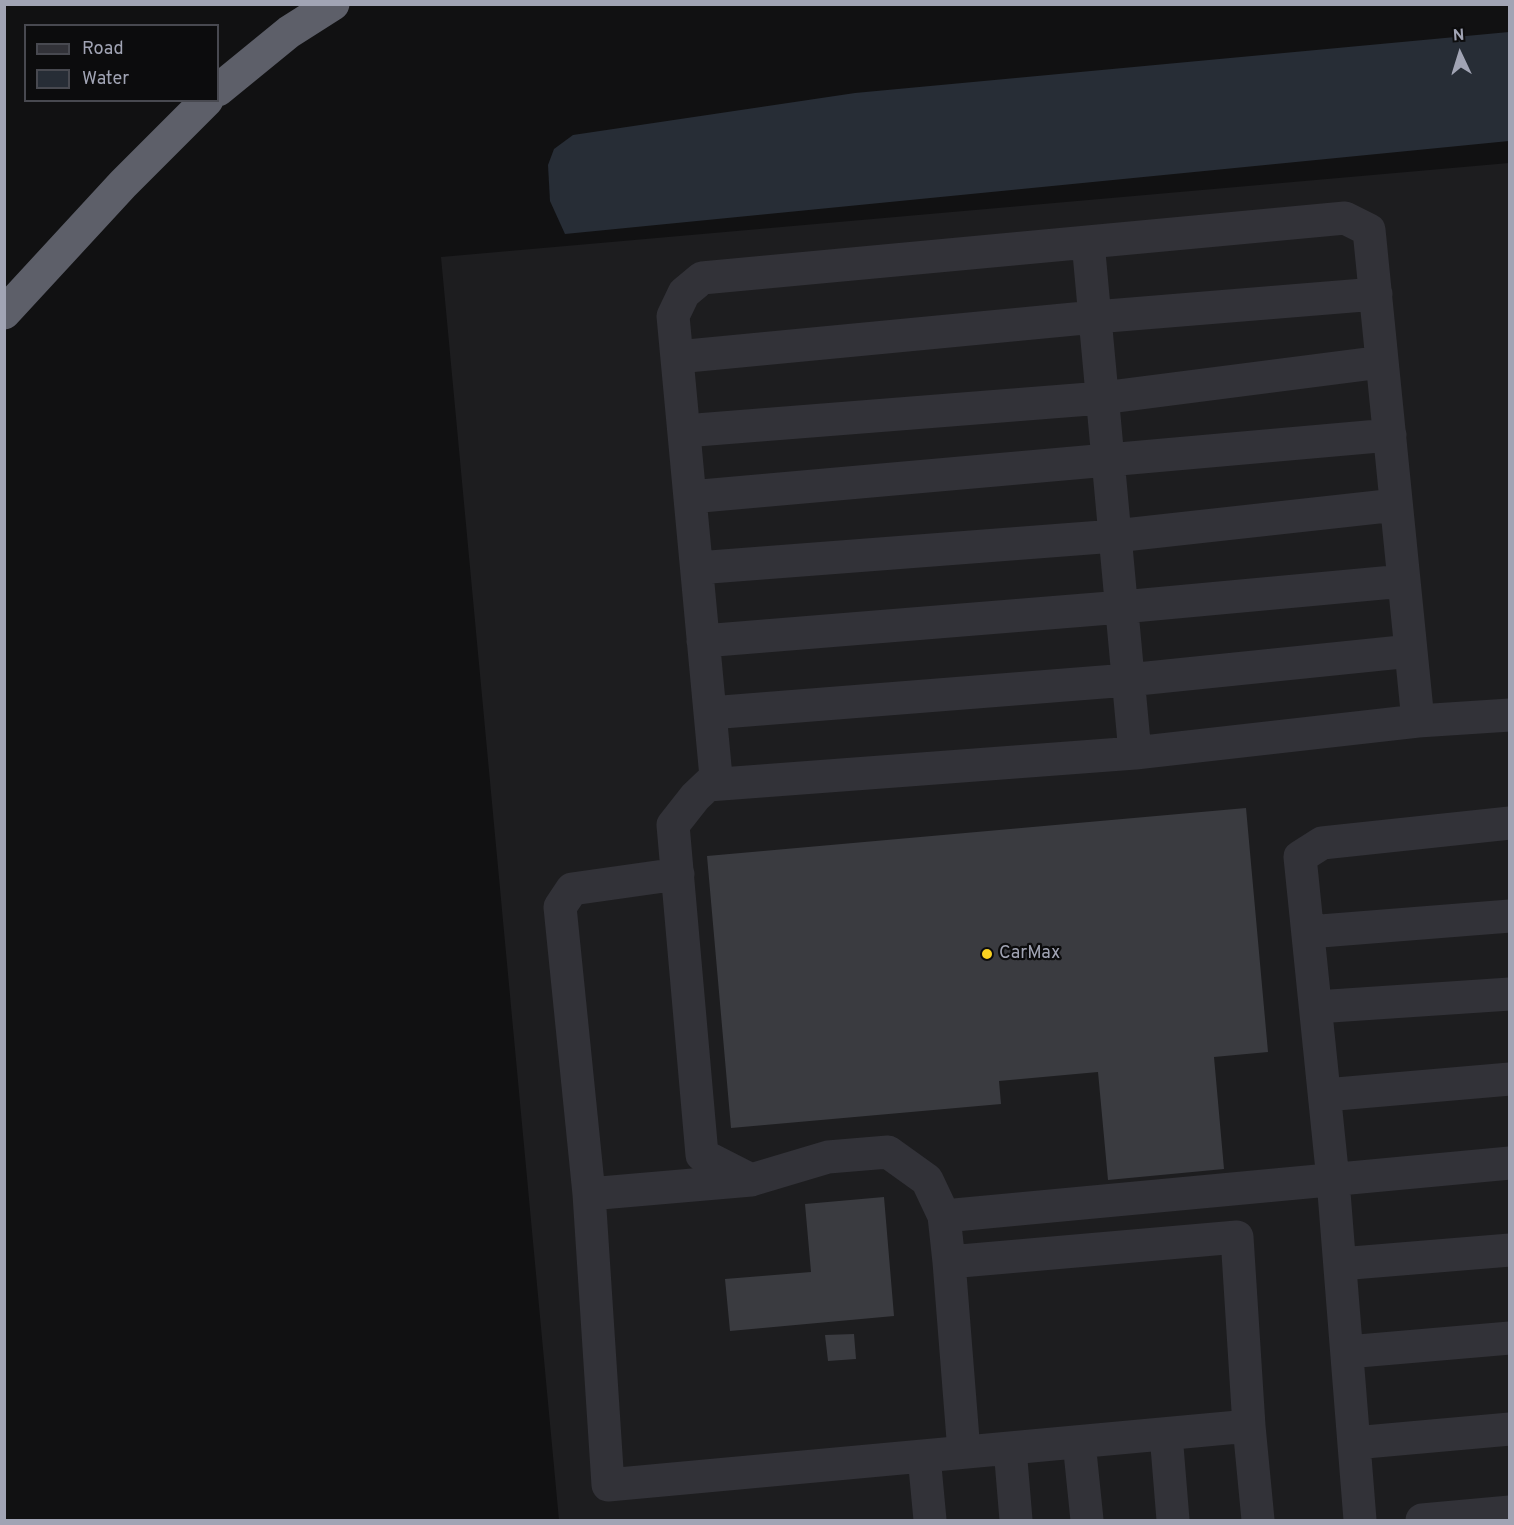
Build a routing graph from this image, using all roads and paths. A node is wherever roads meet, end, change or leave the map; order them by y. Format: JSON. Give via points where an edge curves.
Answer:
{"nodes":[{"id":1,"x":333,"y":4,"type":"edge"},
{"id":2,"x":219,"y":89,"type":"edge"},
{"id":3,"x":205,"y":102,"type":"edge"},
{"id":4,"x":1088,"y":242,"type":"junction"},
{"id":5,"x":1376,"y":294,"type":"junction"},
{"id":6,"x":4,"y":313,"type":"edge"},
{"id":7,"x":1095,"y":317,"type":"junction"},
{"id":8,"x":677,"y":357,"type":"junction"},
{"id":9,"x":1382,"y":362,"type":"junction"},
{"id":10,"x":1102,"y":398,"type":"junction"},
{"id":11,"x":684,"y":431,"type":"junction"},
{"id":12,"x":1390,"y":435,"type":"junction"},
{"id":13,"x":1108,"y":458,"type":"junction"},
{"id":14,"x":690,"y":497,"type":"junction"},
{"id":15,"x":1396,"y":505,"type":"junction"},
{"id":16,"x":1115,"y":536,"type":"junction"},
{"id":17,"x":697,"y":568,"type":"junction"},
{"id":18,"x":1404,"y":581,"type":"junction"},
{"id":19,"x":1122,"y":607,"type":"junction"},
{"id":20,"x":703,"y":641,"type":"junction"},
{"id":21,"x":1411,"y":651,"type":"junction"},
{"id":22,"x":1128,"y":680,"type":"junction"},
{"id":23,"x":710,"y":713,"type":"junction"},
{"id":24,"x":1509,"y":715,"type":"edge"},
{"id":25,"x":1418,"y":720,"type":"junction"},
{"id":26,"x":1135,"y":753,"type":"junction"},
{"id":27,"x":708,"y":785,"type":"junction"},
{"id":28,"x":1509,"y":823,"type":"edge"},
{"id":29,"x":678,"y":874,"type":"junction"},
{"id":30,"x":1509,"y":916,"type":"edge"},
{"id":31,"x":1308,"y":932,"type":"junction"},
{"id":32,"x":1509,"y":994,"type":"edge"},
{"id":33,"x":1316,"y":1007,"type":"junction"},
{"id":34,"x":1509,"y":1079,"type":"edge"},
{"id":35,"x":1325,"y":1095,"type":"junction"},
{"id":36,"x":1509,"y":1163,"type":"edge"},
{"id":37,"x":1334,"y":1179,"type":"junction"},
{"id":38,"x":751,"y":1180,"type":"junction"},
{"id":39,"x":589,"y":1194,"type":"junction"},
{"id":40,"x":944,"y":1216,"type":"junction"},
{"id":41,"x":1509,"y":1250,"type":"edge"},
{"id":42,"x":949,"y":1262,"type":"junction"},
{"id":43,"x":1340,"y":1263,"type":"junction"},
{"id":44,"x":1509,"y":1338,"type":"edge"},
{"id":45,"x":1347,"y":1352,"type":"junction"},
{"id":46,"x":1249,"y":1426,"type":"junction"},
{"id":47,"x":1509,"y":1429,"type":"edge"},
{"id":48,"x":1166,"y":1434,"type":"junction"},
{"id":49,"x":1079,"y":1442,"type":"junction"},
{"id":50,"x":1354,"y":1443,"type":"junction"},
{"id":51,"x":1010,"y":1448,"type":"junction"},
{"id":52,"x":964,"y":1452,"type":"junction"},
{"id":53,"x":924,"y":1456,"type":"junction"},
{"id":54,"x":1509,"y":1512,"type":"edge"},
{"id":55,"x":930,"y":1521,"type":"edge"},
{"id":56,"x":1016,"y":1521,"type":"edge"},
{"id":57,"x":1087,"y":1521,"type":"edge"},
{"id":58,"x":1173,"y":1521,"type":"edge"},
{"id":59,"x":1258,"y":1521,"type":"edge"},
{"id":60,"x":1360,"y":1521,"type":"edge"},
{"id":61,"x":1422,"y":1521,"type":"edge"}],
"edges":[{"from":1,"to":2,"type":"highway","via":[[289,32]]},
{"from":3,"to":6,"type":"highway"},
{"from":4,"to":5,"type":"lane","via":[[1345,218],[1370,230]]},
{"from":4,"to":7,"type":"lane"},
{"from":4,"to":8,"type":"lane","via":[[702,278],[684,293],[673,316]]},
{"from":5,"to":7,"type":"lane"},
{"from":5,"to":9,"type":"lane"},
{"from":7,"to":8,"type":"lane"},
{"from":7,"to":10,"type":"lane"},
{"from":8,"to":11,"type":"lane"},
{"from":9,"to":10,"type":"lane"},
{"from":9,"to":12,"type":"lane"},
{"from":10,"to":11,"type":"lane"},
{"from":10,"to":13,"type":"lane"},
{"from":11,"to":14,"type":"lane"},
{"from":12,"to":13,"type":"lane"},
{"from":12,"to":15,"type":"lane"},
{"from":13,"to":14,"type":"lane"},
{"from":13,"to":16,"type":"lane"},
{"from":14,"to":17,"type":"lane"},
{"from":15,"to":16,"type":"lane"},
{"from":15,"to":18,"type":"lane"},
{"from":16,"to":17,"type":"lane"},
{"from":16,"to":19,"type":"lane"},
{"from":17,"to":20,"type":"lane"},
{"from":18,"to":19,"type":"lane"},
{"from":18,"to":21,"type":"lane"},
{"from":19,"to":20,"type":"lane"},
{"from":19,"to":22,"type":"lane"},
{"from":20,"to":23,"type":"lane"},
{"from":21,"to":22,"type":"lane"},
{"from":21,"to":25,"type":"lane"},
{"from":22,"to":23,"type":"lane"},
{"from":22,"to":26,"type":"lane"},
{"from":23,"to":27,"type":"lane","via":[[716,777]]},
{"from":24,"to":25,"type":"lane"},
{"from":25,"to":26,"type":"lane"},
{"from":26,"to":27,"type":"lane"},
{"from":27,"to":29,"type":"lane","via":[[673,825]]},
{"from":28,"to":31,"type":"lane","via":[[1322,843],[1300,857]]},
{"from":29,"to":38,"type":"lane","via":[[702,1155]]},
{"from":29,"to":39,"type":"lane","via":[[572,888],[560,907]]},
{"from":30,"to":31,"type":"lane"},
{"from":31,"to":33,"type":"lane"},
{"from":32,"to":33,"type":"lane"},
{"from":33,"to":35,"type":"lane"},
{"from":34,"to":35,"type":"lane"},
{"from":35,"to":37,"type":"lane"},
{"from":36,"to":37,"type":"lane"},
{"from":37,"to":40,"type":"lane"},
{"from":37,"to":43,"type":"lane"},
{"from":38,"to":39,"type":"lane"},
{"from":38,"to":40,"type":"lane","via":[[828,1157],[888,1152],[927,1180]]},
{"from":39,"to":53,"type":"lane","via":[[608,1485]]},
{"from":40,"to":42,"type":"lane"},
{"from":41,"to":43,"type":"lane"},
{"from":42,"to":46,"type":"lane","via":[[1237,1237]]},
{"from":42,"to":52,"type":"lane"},
{"from":43,"to":45,"type":"lane"},
{"from":44,"to":45,"type":"lane"},
{"from":45,"to":50,"type":"lane"},
{"from":46,"to":48,"type":"lane"},
{"from":46,"to":59,"type":"lane"},
{"from":47,"to":50,"type":"lane"},
{"from":48,"to":49,"type":"lane"},
{"from":48,"to":58,"type":"lane"},
{"from":49,"to":51,"type":"lane"},
{"from":49,"to":57,"type":"lane"},
{"from":50,"to":60,"type":"lane"},
{"from":51,"to":52,"type":"lane"},
{"from":51,"to":56,"type":"lane"},
{"from":52,"to":53,"type":"lane"},
{"from":53,"to":55,"type":"lane"},
{"from":54,"to":61,"type":"lane"}]}
